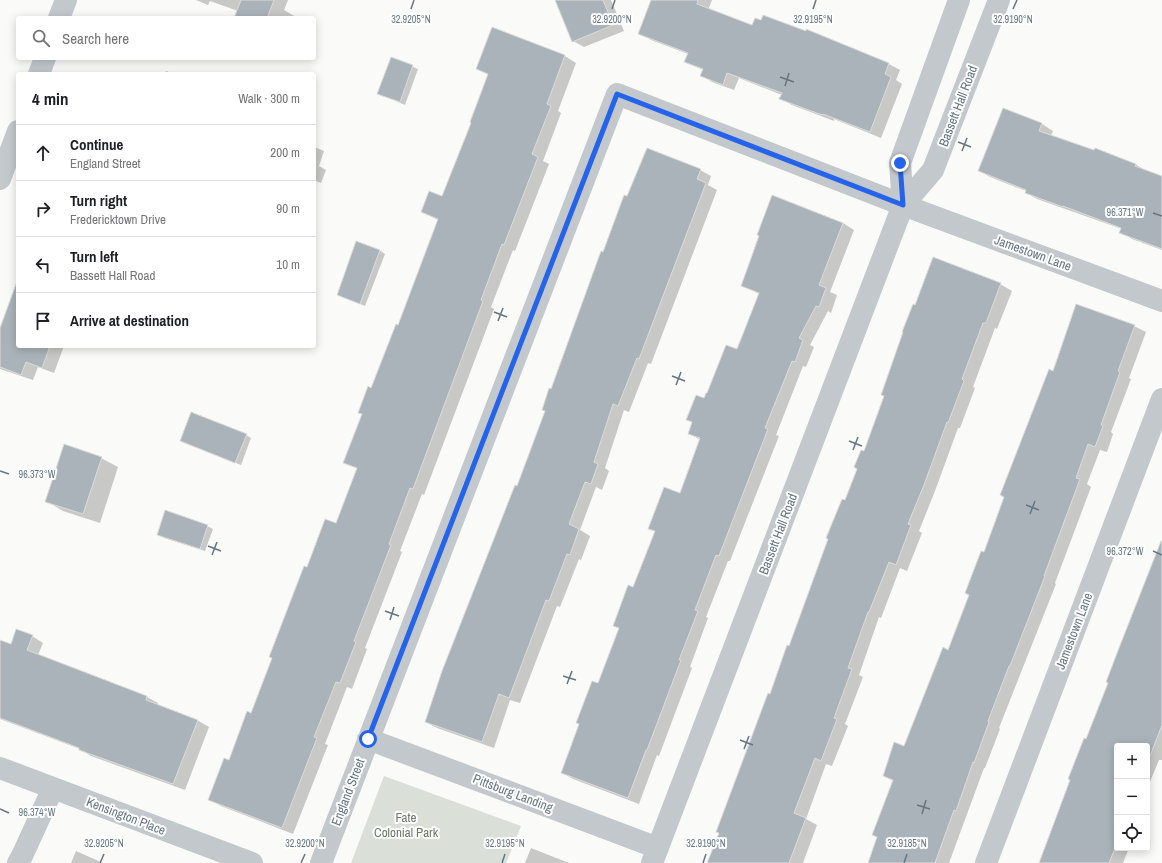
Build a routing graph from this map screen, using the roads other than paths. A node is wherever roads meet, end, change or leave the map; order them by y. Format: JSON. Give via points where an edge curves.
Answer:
{"nodes":[{"id":1,"x":66,"y":0,"type":"edge"},
{"id":2,"x":959,"y":0,"type":"edge"},
{"id":3,"x":999,"y":0,"type":"edge"},
{"id":4,"x":61,"y":16,"type":"edge"},
{"id":5,"x":44,"y":60,"type":"edge"},
{"id":6,"x":40,"y":72,"type":"edge"},
{"id":7,"x":617,"y":94,"type":"joint"},
{"id":8,"x":16,"y":135,"type":"edge"},
{"id":9,"x":0,"y":179,"type":"edge"},
{"id":10,"x":903,"y":205,"type":"junction"},
{"id":11,"x":1162,"y":301,"type":"edge"},
{"id":12,"x":1162,"y":400,"type":"edge"},
{"id":13,"x":368,"y":739,"type":"junction"},
{"id":14,"x":0,"y":768,"type":"edge"},
{"id":15,"x":53,"y":788,"type":"junction"},
{"id":16,"x":655,"y":855,"type":"edge"},
{"id":17,"x":18,"y":863,"type":"edge"},
{"id":18,"x":252,"y":863,"type":"edge"},
{"id":19,"x":321,"y":863,"type":"edge"},
{"id":20,"x":986,"y":863,"type":"edge"}],
"edges":[{"from":1,"to":4,"type":"street"},
{"from":2,"to":10,"type":"street","name":"Bassett Hall Road","via":[[900,163]]},
{"from":3,"to":10,"type":"street","name":"Bassett Hall Road","via":[[933,170]]},
{"from":5,"to":6,"type":"street"},
{"from":7,"to":10,"type":"street","name":"Jamestown Lane"},
{"from":7,"to":13,"type":"street","name":"England Street"},
{"from":8,"to":9,"type":"street"},
{"from":10,"to":11,"type":"street","name":"Jamestown Lane"},
{"from":10,"to":16,"type":"street","name":"Bassett Hall Road"},
{"from":12,"to":20,"type":"street","name":"Jamestown Lane"},
{"from":13,"to":16,"type":"street","name":"Pittsburg Landing"},
{"from":13,"to":19,"type":"street","name":"England Street"},
{"from":14,"to":15,"type":"street","name":"Kensington Place"},
{"from":15,"to":17,"type":"street"},
{"from":15,"to":18,"type":"street","name":"Kensington Place"}]}
